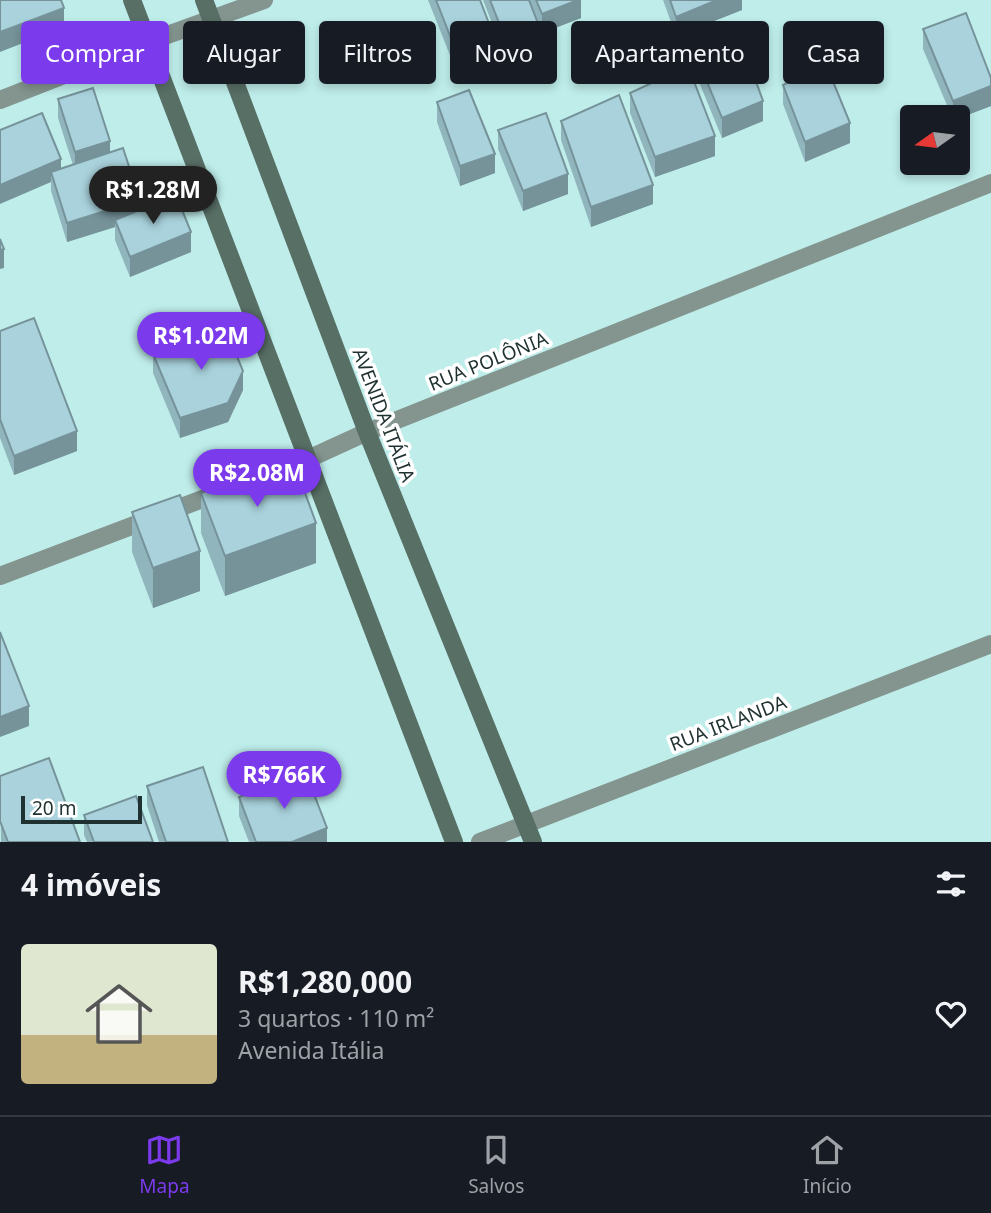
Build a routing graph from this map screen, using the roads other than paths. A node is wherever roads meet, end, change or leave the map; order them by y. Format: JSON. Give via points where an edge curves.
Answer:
{"nodes":[{"id":1,"x":132,"y":0,"type":"edge"},
{"id":2,"x":204,"y":0,"type":"edge"},
{"id":3,"x":264,"y":0,"type":"edge"},
{"id":4,"x":212,"y":20,"type":"junction"},
{"id":5,"x":140,"y":21,"type":"edge"},
{"id":6,"x":169,"y":35,"type":"edge"},
{"id":7,"x":41,"y":84,"type":"edge"},
{"id":8,"x":164,"y":84,"type":"edge"},
{"id":9,"x":0,"y":100,"type":"edge"},
{"id":10,"x":991,"y":183,"type":"edge"},
{"id":11,"x":367,"y":432,"type":"junction"},
{"id":12,"x":308,"y":459,"type":"junction"},
{"id":13,"x":0,"y":576,"type":"edge"},
{"id":14,"x":991,"y":644,"type":"edge"},
{"id":15,"x":526,"y":823,"type":"junction"},
{"id":16,"x":454,"y":842,"type":"edge"},
{"id":17,"x":480,"y":842,"type":"edge"},
{"id":18,"x":533,"y":842,"type":"edge"}],
"edges":[{"from":1,"to":5,"type":"street"},
{"from":2,"to":4,"type":"street","name":"AVENIDA ITÁLIA"},
{"from":3,"to":4,"type":"street"},
{"from":4,"to":6,"type":"street"},
{"from":4,"to":11,"type":"street","name":"AVENIDA ITÁLIA"},
{"from":7,"to":9,"type":"street"},
{"from":8,"to":12,"type":"street"},
{"from":10,"to":11,"type":"street","name":"RUA POLÔNIA"},
{"from":11,"to":12,"type":"street","name":"RUA POLÔNIA"},
{"from":11,"to":15,"type":"street","name":"AVENIDA ITÁLIA"},
{"from":12,"to":13,"type":"street","name":"RUA POLÔNIA"},
{"from":12,"to":16,"type":"street"},
{"from":14,"to":15,"type":"street","name":"RUA IRLANDA"},
{"from":15,"to":17,"type":"street","name":"RUA IRLANDA"},
{"from":15,"to":18,"type":"street","name":"AVENIDA ITÁLIA"}]}
